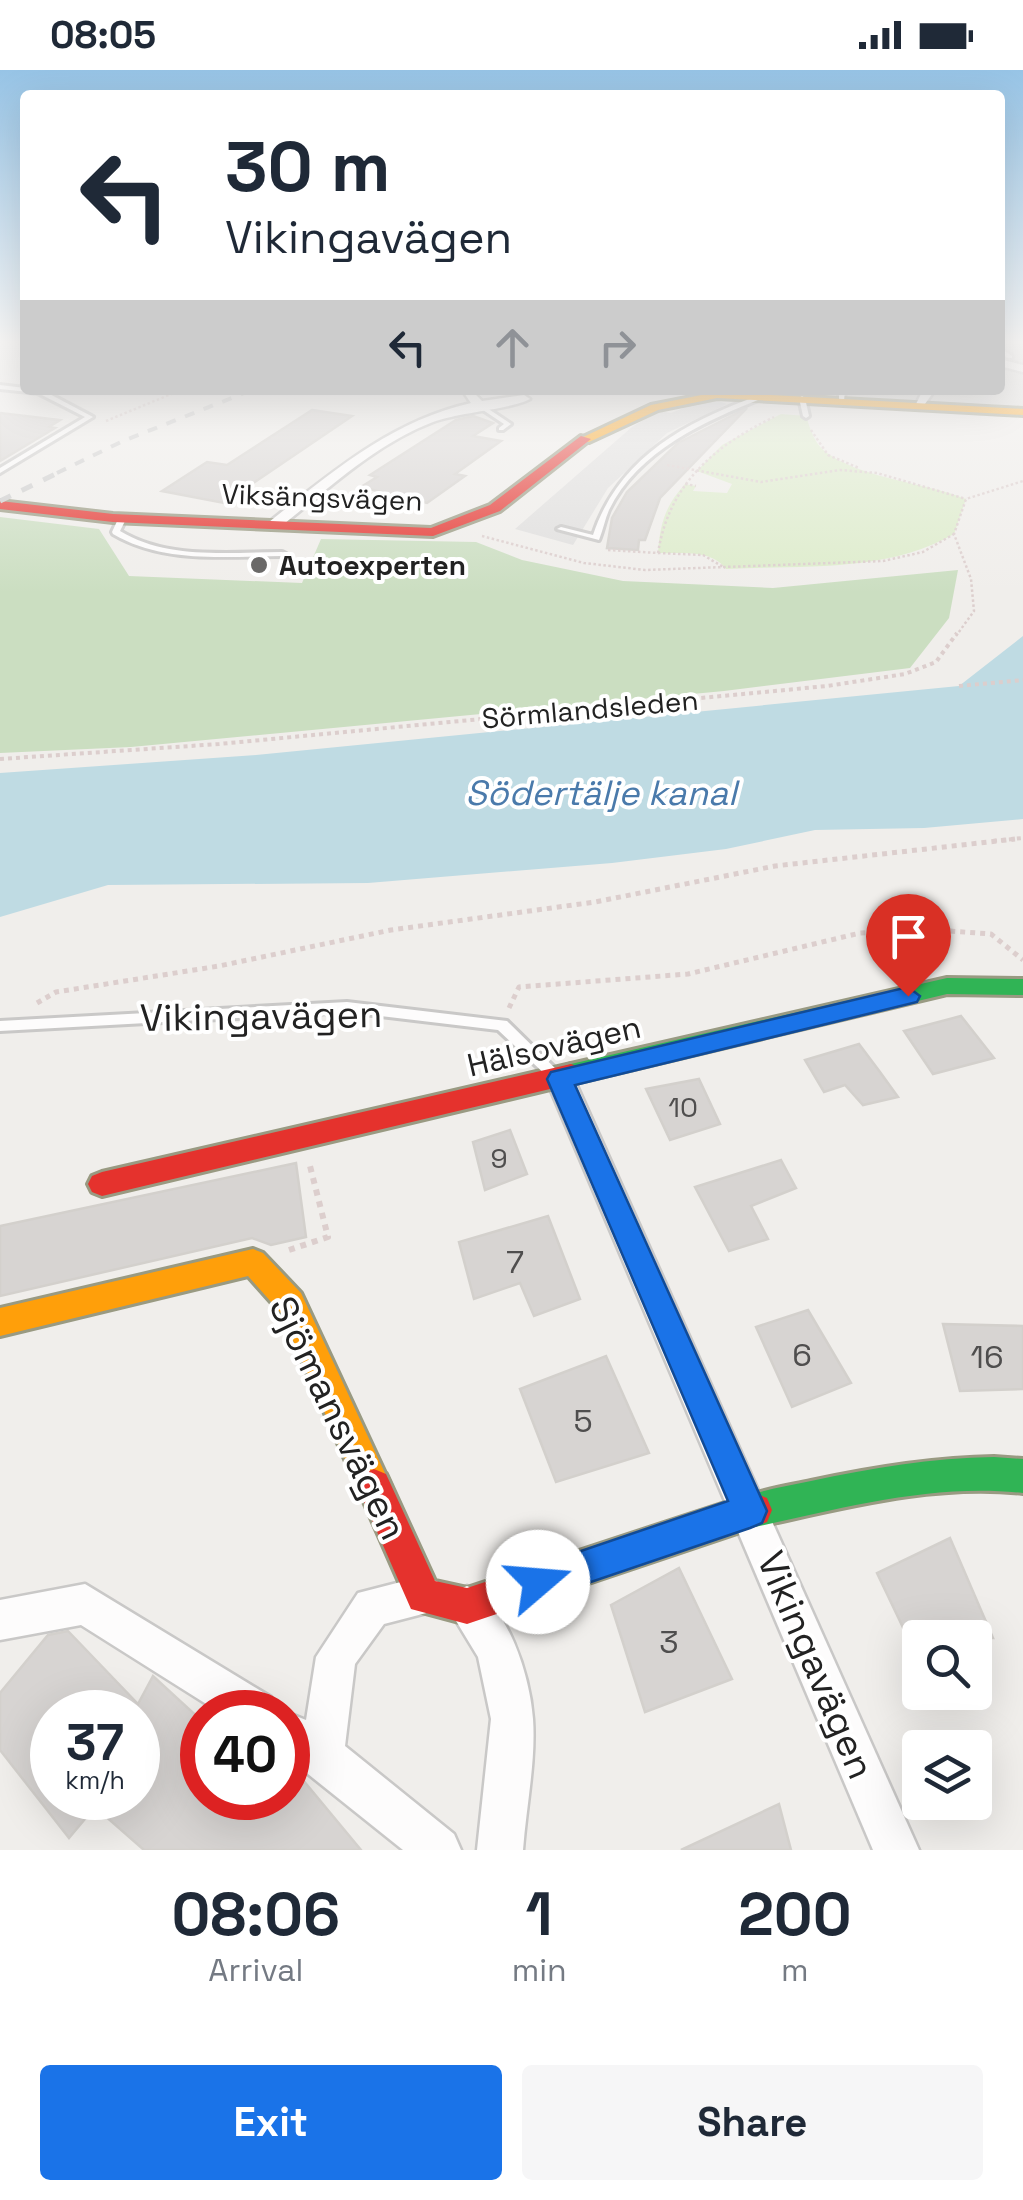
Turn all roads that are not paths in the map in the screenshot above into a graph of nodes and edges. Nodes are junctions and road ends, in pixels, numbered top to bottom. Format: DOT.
graph roads {
  1 [pos="72,427"];
  2 [pos="415,427"];
  3 [pos="504,427"];
  4 [pos="612,427"];
  5 [pos="689,427"];
  6 [pos="502,429"];
  7 [pos="0,472"];
  8 [pos="0,505"];
  9 [pos="122,519"];
  10 [pos="274,526"];
  11 [pos="560,529"];
  12 [pos="282,554"];
  13 [pos="1023,987"];
  14 [pos="0,1026"];
  15 [pos="560,1079"];
  16 [pos="102,1184"];
  17 [pos="0,1322"];
  18 [pos="1023,1476"];
  19 [pos="750,1511"];
  20 [pos="424,1596"];
  21 [pos="467,1606"];
  22 [pos="0,1620"];
  23 [pos="221,1690"];
  24 [pos="310,1730"];
  25 [pos="310,1748"];
  26 [pos="438,1850"];
  27 [pos="500,1850"];
  28 [pos="896,1850"];
  1 -- 7 [label="lane"];
  2 -- 10 [label="street"];
  3 -- 6 [label="lane"];
  4 -- 10 [label="street, Viksängsvägen"];
  5 -- 11 [label="lane"];
  8 -- 9 [label="street, Viksängsvägen"];
  9 -- 10 [label="street, Viksängsvägen"];
  9 -- 12 [label="lane"];
  13 -- 15 [label="street, Hälsovägen"];
  14 -- 15 [label="lane, Vikingavägen"];
  15 -- 16 [label="street, Hälsovägen"];
  15 -- 19 [label="street, Vikingavägen"];
  17 -- 20 [label="street, Sjömansvägen"];
  18 -- 19 [label="street"];
  19 -- 21 [label="street"];
  19 -- 28 [label="street, Vikingavägen"];
  20 -- 21 [label="street"];
  20 -- 24 [label="street"];
  21 -- 27 [label="street"];
  22 -- 23 [label="street"];
  25 -- 26 [label="street"];
}
